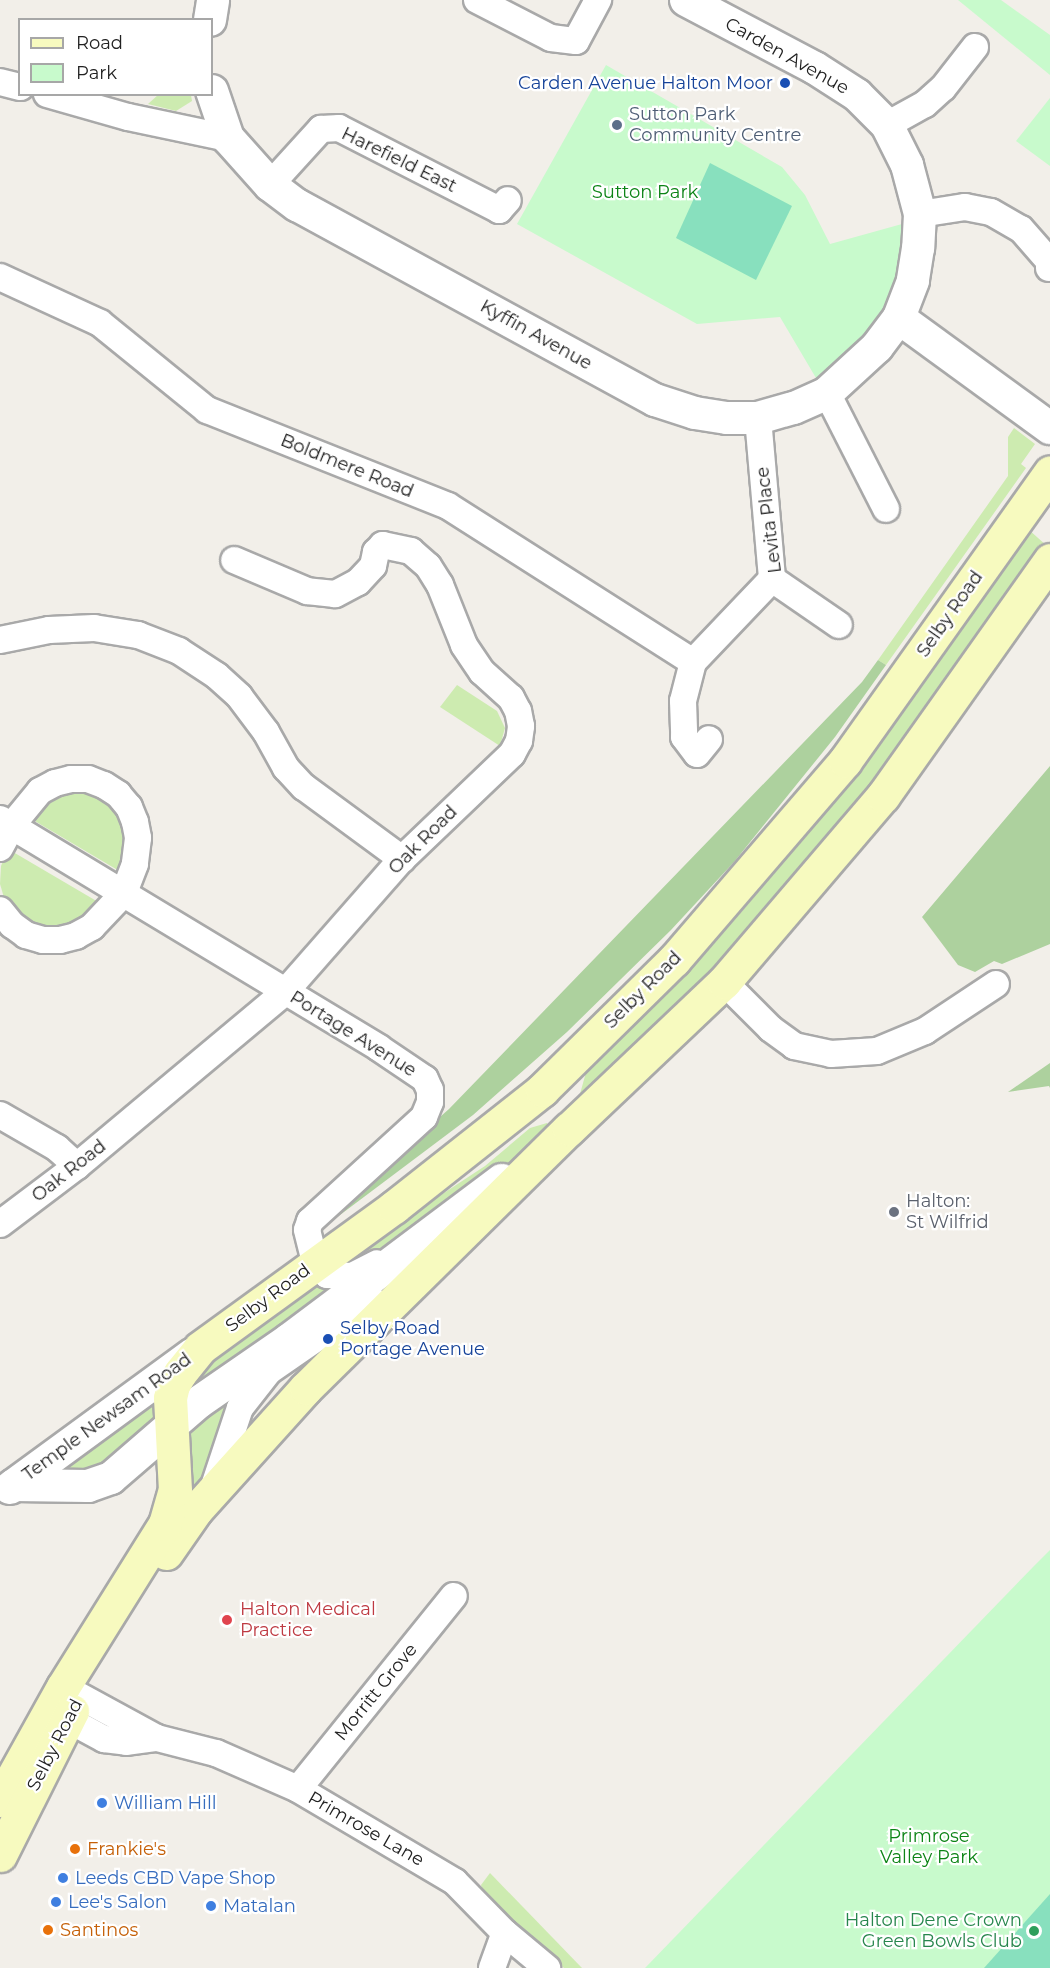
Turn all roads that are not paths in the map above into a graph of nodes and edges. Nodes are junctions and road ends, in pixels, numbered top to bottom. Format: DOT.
graph roads {
  1 [pos="213,0"];
  2 [pos="477,0"];
  3 [pos="598,0"];
  4 [pos="686,0"];
  5 [pos="210,18"];
  6 [pos="975,47"];
  7 [pos="0,82"];
  8 [pos="18,86"];
  9 [pos="213,94"];
  10 [pos="53,96"];
  11 [pos="886,125"];
  12 [pos="228,138"];
  13 [pos="270,185"];
  14 [pos="508,200"];
  15 [pos="920,214"];
  16 [pos="1049,268"];
  17 [pos="0,276"];
  18 [pos="899,318"];
  19 [pos="827,393"];
  20 [pos="758,418"];
  21 [pos="1050,428"];
  22 [pos="1050,473"];
  23 [pos="886,509"];
  24 [pos="230,553"];
  25 [pos="1050,560"];
  26 [pos="772,579"];
  27 [pos="839,625"];
  28 [pos="0,640"];
  29 [pos="693,662"];
  30 [pos="709,739"];
  31 [pos="6,822"];
  32 [pos="0,848"];
  33 [pos="402,859"];
  34 [pos="124,893"];
  35 [pos="0,910"];
  36 [pos="724,982"];
  37 [pos="996,984"];
  38 [pos="285,992"];
  39 [pos="0,1115"];
  40 [pos="569,1129"];
  41 [pos="77,1166"];
  42 [pos="519,1167"];
  43 [pos="0,1224"];
  44 [pos="425,1237"];
  45 [pos="315,1263"];
  46 [pos="200,1348"];
  47 [pos="261,1380"];
  48 [pos="199,1402"];
  49 [pos="171,1428"];
  50 [pos="7,1491"];
  51 [pos="194,1497"];
  52 [pos="454,1596"];
  53 [pos="65,1703"];
  54 [pos="298,1789"];
  55 [pos="0,1800"];
  56 [pos="0,1855"];
  57 [pos="505,1933"];
  58 [pos="492,1968"];
  59 [pos="547,1968"];
  1 -- 5 [label="street"];
  2 -- 3 [label="street"];
  4 -- 11 [label="street, Carden Avenue"];
  6 -- 11 [label="street"];
  7 -- 8 [label="street"];
  9 -- 12 [label="street, Kyffin Avenue"];
  10 -- 12 [label="street"];
  11 -- 15 [label="street, Carden Avenue"];
  12 -- 13 [label="street, Kyffin Avenue"];
  13 -- 14 [label="street, Harefield East"];
  13 -- 20 [label="street, Kyffin Avenue"];
  15 -- 16 [label="street"];
  15 -- 18 [label="street, Carden Avenue"];
  17 -- 29 [label="street, Boldmere Road"];
  18 -- 19 [label="street, Kyffin Avenue"];
  18 -- 21 [label="street"];
  19 -- 20 [label="street, Kyffin Avenue"];
  19 -- 23 [label="street"];
  20 -- 26 [label="street, Levita Place"];
  22 -- 45 [label="main road, Selby Road"];
  24 -- 33 [label="street, Oak Road"];
  25 -- 36 [label="main road, Selby Road"];
  26 -- 27 [label="street, Levita Place"];
  26 -- 29 [label="street"];
  28 -- 33 [label="street"];
  29 -- 30 [label="street"];
  31 -- 32 [label="street"];
  31 -- 34 [label="street, Portage Avenue"];
  31 -- 34 [label="street"];
  33 -- 38 [label="street, Oak Road"];
  34 -- 35 [label="street"];
  34 -- 38 [label="street, Portage Avenue"];
  36 -- 37 [label="street"];
  36 -- 40 [label="main road, Selby Road"];
  38 -- 41 [label="street, Oak Road"];
  38 -- 45 [label="street, Portage Avenue"];
  39 -- 41 [label="street"];
  40 -- 42 [label="street, Selby Road"];
  40 -- 51 [label="main road, Selby Road"];
  41 -- 43 [label="street, Oak Road"];
  42 -- 44 [label="street, Selby Road"];
  42 -- 47 [label="street"];
  44 -- 45 [label="street"];
  44 -- 48 [label="street, Selby Road"];
  45 -- 46 [label="main road, Selby Road"];
  46 -- 49 [label="main road, Selby Road"];
  46 -- 50 [label="street, Temple Newsam Road"];
  47 -- 48 [label="street"];
  47 -- 51 [label="street"];
  48 -- 49 [label="street, Selby Road"];
  49 -- 50 [label="street, Temple Newsam Road"];
  49 -- 51 [label="main road, Selby Road"];
  51 -- 53 [label="main road, Selby Road"];
  52 -- 54 [label="street, Morritt Grove"];
  53 -- 54 [label="street, Primrose Lane"];
  53 -- 55 [label="main road, Selby Road"];
  53 -- 56 [label="main road, Selby Road"];
  54 -- 57 [label="street, Primrose Lane"];
  57 -- 58 [label="street"];
  57 -- 59 [label="street, Primrose Lane"];
}
